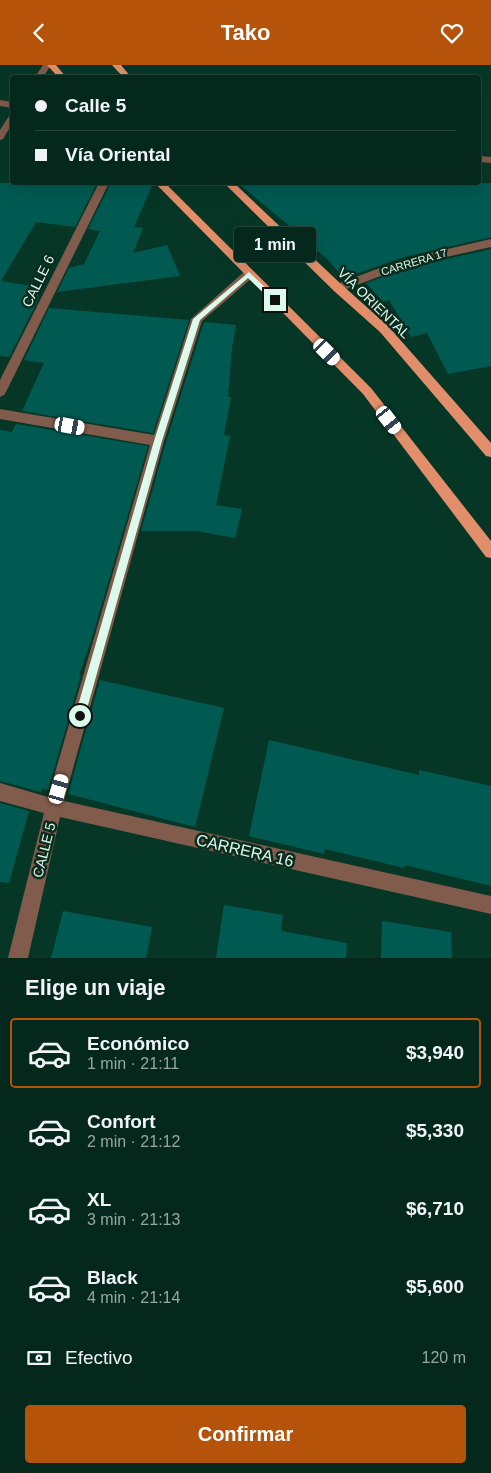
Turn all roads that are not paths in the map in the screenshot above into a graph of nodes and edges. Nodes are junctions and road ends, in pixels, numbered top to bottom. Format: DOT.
graph roads {
  1 [pos="51,65"];
  2 [pos="116,65"];
  3 [pos="60,75"];
  4 [pos="125,75"];
  5 [pos="10,121"];
  6 [pos="0,137"];
  7 [pos="103,185"];
  8 [pos="162,185"];
  9 [pos="231,185"];
  10 [pos="491,243"];
  11 [pos="249,274"];
  12 [pos="338,288"];
  13 [pos="0,392"];
  14 [pos="0,414"];
  15 [pos="158,441"];
  16 [pos="491,452"];
  17 [pos="491,552"];
  18 [pos="0,792"];
  19 [pos="54,807"];
  20 [pos="491,905"];
  21 [pos="18,958"];
  1 -- 3 [label="highway"];
  2 -- 4 [label="highway"];
  5 -- 6 [label="street"];
  7 -- 13 [label="street, CALLE 6"];
  8 -- 11 [label="highway"];
  9 -- 12 [label="highway, VÍA ORIENTAL"];
  10 -- 12 [label="street, CARRERA 17"];
  11 -- 15 [label="street, CALLE 5"];
  11 -- 17 [label="highway"];
  12 -- 16 [label="highway, VÍA ORIENTAL"];
  14 -- 15 [label="street"];
  15 -- 19 [label="street, CALLE 5"];
  18 -- 19 [label="street, CARRERA 16"];
  19 -- 20 [label="street, CARRERA 16"];
  19 -- 21 [label="street, CALLE 5"];
}
